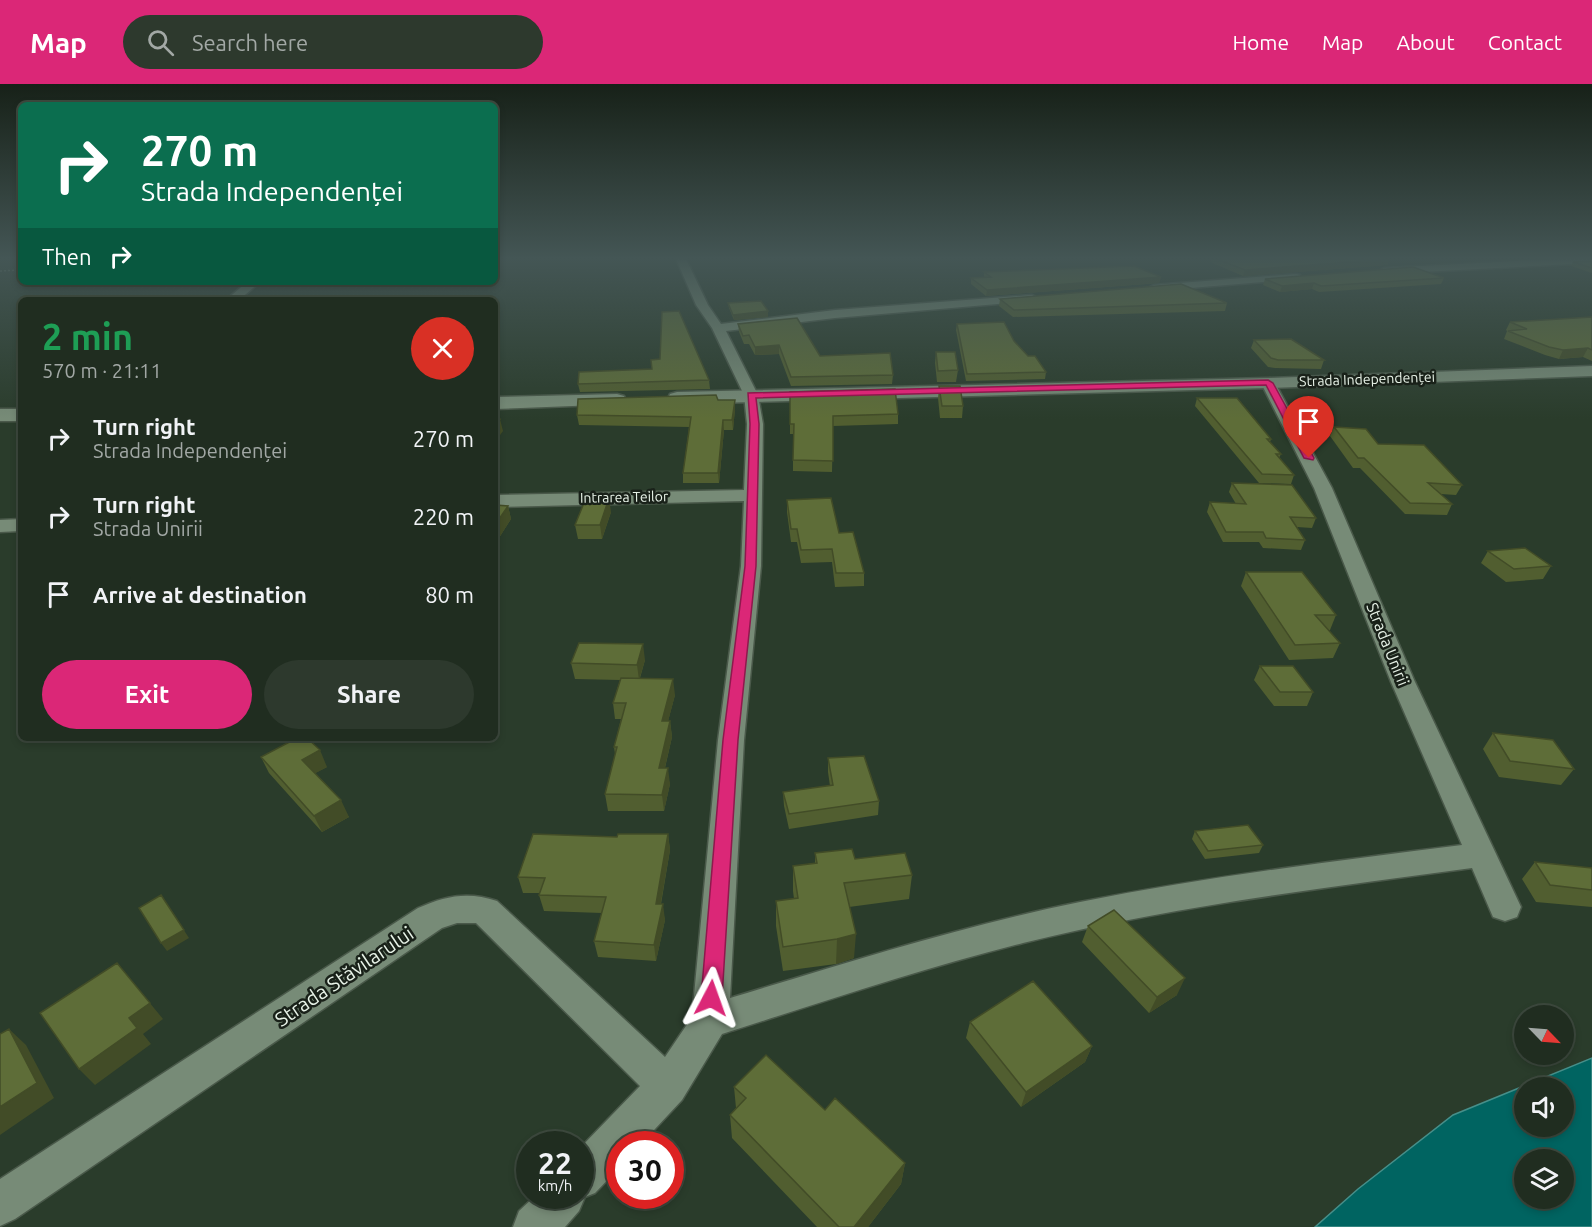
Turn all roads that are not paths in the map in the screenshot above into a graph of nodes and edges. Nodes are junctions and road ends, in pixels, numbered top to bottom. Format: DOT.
graph roads {
  1 [pos="708,312"];
  2 [pos="848,312"];
  3 [pos="715,322"];
  4 [pos="1592,372"];
  5 [pos="1268,383"];
  6 [pos="751,395"];
  7 [pos="658,398"];
  8 [pos="635,399"];
  9 [pos="498,403"];
  10 [pos="0,415"];
  11 [pos="18,415"];
  12 [pos="753,495"];
  13 [pos="498,501"];
  14 [pos="18,525"];
  15 [pos="0,526"];
  16 [pos="1480,855"];
  17 [pos="1505,907"];
  18 [pos="710,1021"];
  19 [pos="668,1086"];
  20 [pos="594,1163"];
  21 [pos="0,1204"];
  22 [pos="552,1209"];
  23 [pos="535,1227"];
  1 -- 3 [label="street"];
  2 -- 3 [label="street"];
  3 -- 6 [label="street"];
  4 -- 5 [label="street, Strada Independenței"];
  5 -- 6 [label="street, Strada Independenței"];
  5 -- 16 [label="street, Strada Unirii"];
  6 -- 7 [label="street, Strada Independenței"];
  6 -- 12 [label="street"];
  8 -- 9 [label="street"];
  10 -- 11 [label="street"];
  12 -- 13 [label="street, Intrarea Teilor"];
  12 -- 18 [label="street"];
  14 -- 15 [label="street"];
  16 -- 17 [label="street, Strada Unirii"];
  16 -- 18 [label="street"];
  18 -- 19 [label="street"];
  19 -- 20 [label="street"];
  19 -- 21 [label="street, Strada Stăvilarului"];
  22 -- 23 [label="street"];
}
